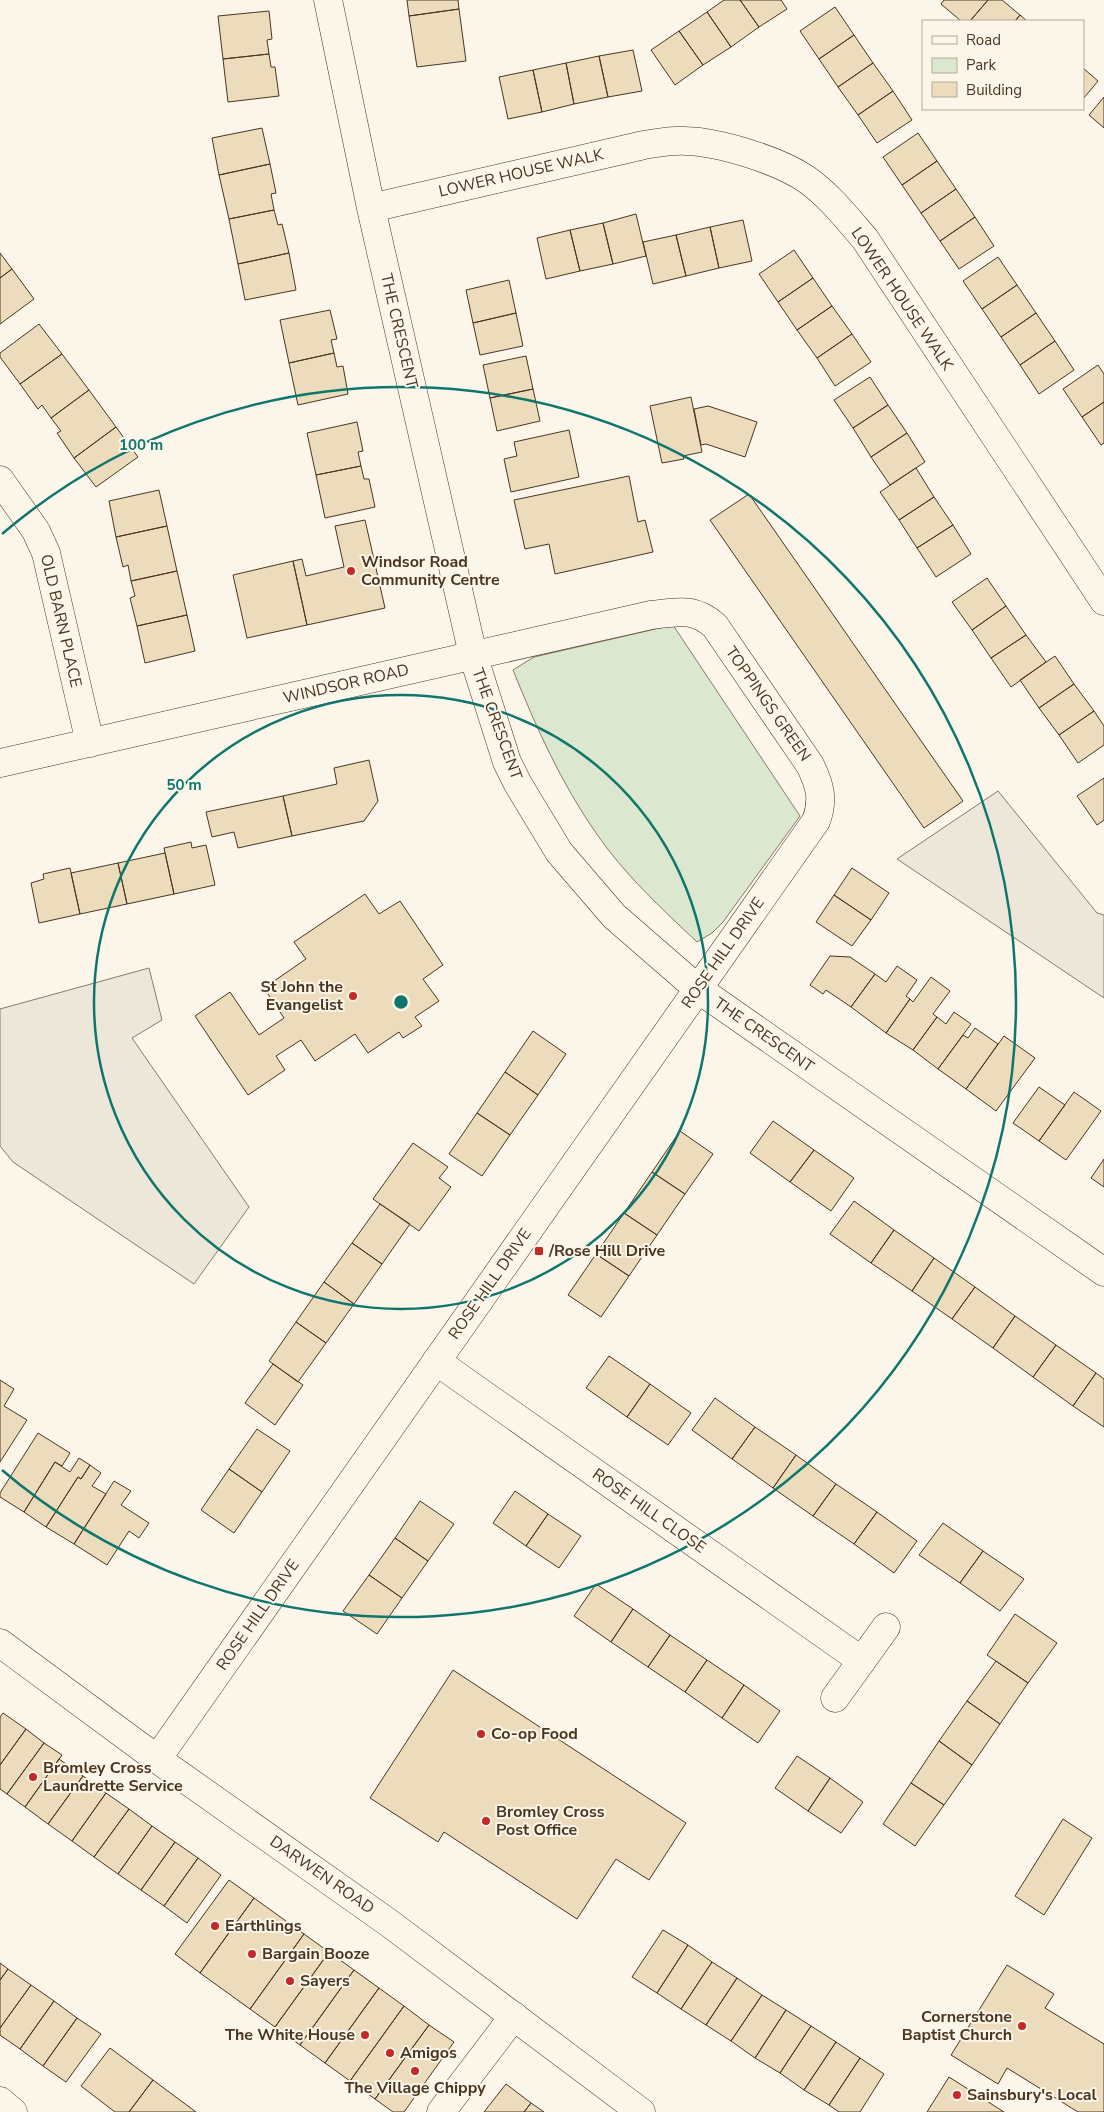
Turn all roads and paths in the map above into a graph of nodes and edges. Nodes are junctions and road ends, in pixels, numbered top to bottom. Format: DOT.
graph roads {
  1 [pos="328,0"];
  2 [pos="371,208"];
  3 [pos="0,480"];
  4 [pos="1104,601"];
  5 [pos="694,613"];
  6 [pos="473,655"];
  7 [pos="90,743"];
  8 [pos="0,763"];
  9 [pos="821,808"];
  10 [pos="698,989"];
  11 [pos="1104,1272"];
  12 [pos="436,1361"];
  13 [pos="886,1627"];
  14 [pos="0,1643"];
  15 [pos="862,1661"];
  16 [pos="835,1698"];
  17 [pos="157,1759"];
  18 [pos="514,2016"];
  19 [pos="0,2101"];
  20 [pos="13,2112"];
  21 [pos="441,2112"];
  22 [pos="641,2112"];
  1 -- 2 [label="street, THE CRESCENT"];
  2 -- 4 [label="street, LOWER HOUSE WALK"];
  2 -- 6 [label="street, THE CRESCENT"];
  3 -- 7 [label="street, OLD BARN PLACE"];
  5 -- 6 [label="street, WINDSOR ROAD"];
  5 -- 9 [label="street, TOPPINGS GREEN"];
  6 -- 7 [label="street, WINDSOR ROAD"];
  6 -- 10 [label="street, THE CRESCENT"];
  7 -- 8 [label="street, WINDSOR ROAD"];
  9 -- 10 [label="street, ROSE HILL DRIVE"];
  10 -- 11 [label="street, THE CRESCENT"];
  10 -- 12 [label="street, ROSE HILL DRIVE"];
  12 -- 15 [label="street, ROSE HILL CLOSE"];
  12 -- 17 [label="street, ROSE HILL DRIVE"];
  13 -- 15 [label="street"];
  14 -- 17 [label="street, DARWEN ROAD"];
  15 -- 16 [label="street"];
  17 -- 18 [label="street, DARWEN ROAD"];
  18 -- 21 [label="street"];
  18 -- 22 [label="street, DARWEN ROAD"];
  19 -- 20 [label="street"];
}
